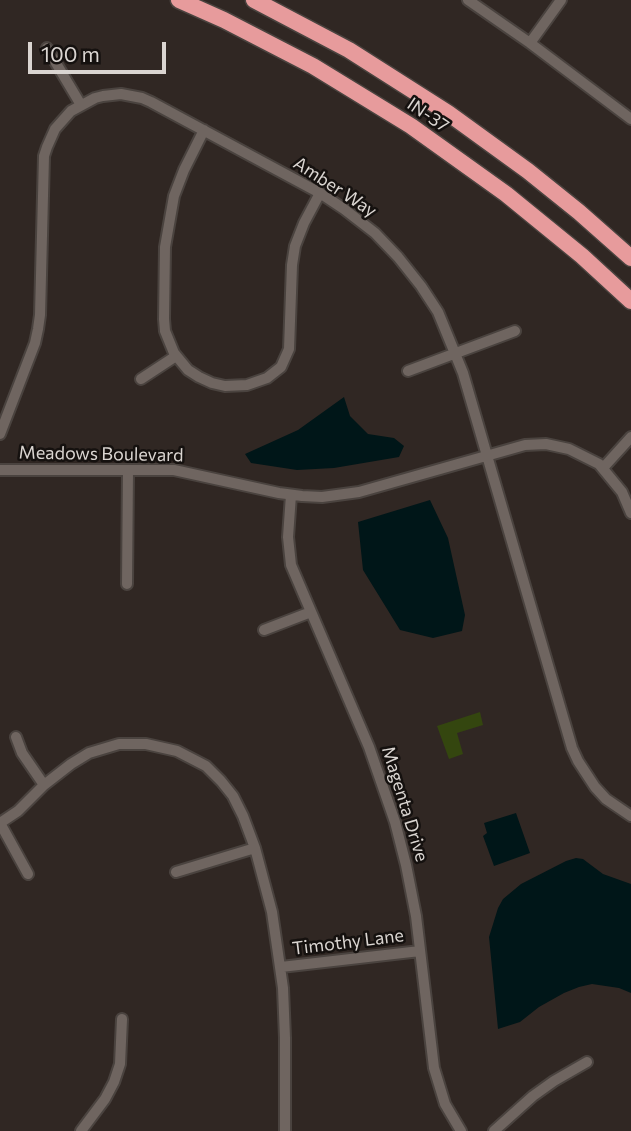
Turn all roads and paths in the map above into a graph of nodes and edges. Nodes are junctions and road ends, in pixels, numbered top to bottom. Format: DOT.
graph roads {
  1 [pos="179,0"];
  2 [pos="254,0"];
  3 [pos="468,0"];
  4 [pos="561,0"];
  5 [pos="530,43"];
  6 [pos="47,48"];
  7 [pos="80,105"];
  8 [pos="631,119"];
  9 [pos="204,130"];
  10 [pos="320,193"];
  11 [pos="631,258"];
  12 [pos="631,301"];
  13 [pos="515,331"];
  14 [pos="456,354"];
  15 [pos="176,356"];
  16 [pos="408,371"];
  17 [pos="141,379"];
  18 [pos="0,434"];
  19 [pos="631,437"];
  20 [pos="488,456"];
  21 [pos="603,468"];
  22 [pos="0,470"];
  23 [pos="128,470"];
  24 [pos="291,495"];
  25 [pos="631,513"];
  26 [pos="127,584"];
  27 [pos="311,612"];
  28 [pos="264,630"];
  29 [pos="16,737"];
  30 [pos="44,785"];
  31 [pos="631,816"];
  32 [pos="0,823"];
  33 [pos="256,848"];
  34 [pos="176,872"];
  35 [pos="28,874"];
  36 [pos="420,951"];
  37 [pos="281,967"];
  38 [pos="122,1019"];
  39 [pos="587,1062"];
  40 [pos="81,1131"];
  41 [pos="285,1131"];
  42 [pos="461,1131"];
  43 [pos="494,1131"];
  1 -- 12 [label="highway, IN-37"];
  2 -- 11 [label="highway, IN-37"];
  3 -- 5 [label="street"];
  4 -- 5 [label="street"];
  5 -- 8 [label="street"];
  6 -- 7 [label="street"];
  7 -- 9 [label="street, Amber Way"];
  7 -- 18 [label="street, Amber Way"];
  9 -- 10 [label="street, Amber Way"];
  9 -- 15 [label="street"];
  10 -- 14 [label="street, Amber Way"];
  10 -- 15 [label="street"];
  13 -- 14 [label="street"];
  14 -- 16 [label="street"];
  14 -- 20 [label="street, Amber Way"];
  15 -- 17 [label="street"];
  19 -- 21 [label="street"];
  20 -- 21 [label="street, Meadows Boulevard"];
  20 -- 24 [label="street, Meadows Boulevard"];
  20 -- 31 [label="street, Amber Way"];
  21 -- 25 [label="street"];
  22 -- 23 [label="street, Meadows Boulevard"];
  23 -- 24 [label="street, Meadows Boulevard"];
  23 -- 26 [label="street"];
  24 -- 27 [label="street, Magenta Drive"];
  27 -- 28 [label="street"];
  27 -- 36 [label="street, Magenta Drive"];
  29 -- 30 [label="street"];
  30 -- 32 [label="street"];
  30 -- 33 [label="street"];
  32 -- 35 [label="street"];
  33 -- 34 [label="street"];
  33 -- 37 [label="street"];
  36 -- 37 [label="street, Timothy Lane"];
  36 -- 42 [label="street, Magenta Drive"];
  37 -- 41 [label="street"];
  38 -- 40 [label="street"];
  39 -- 43 [label="street"];
}
